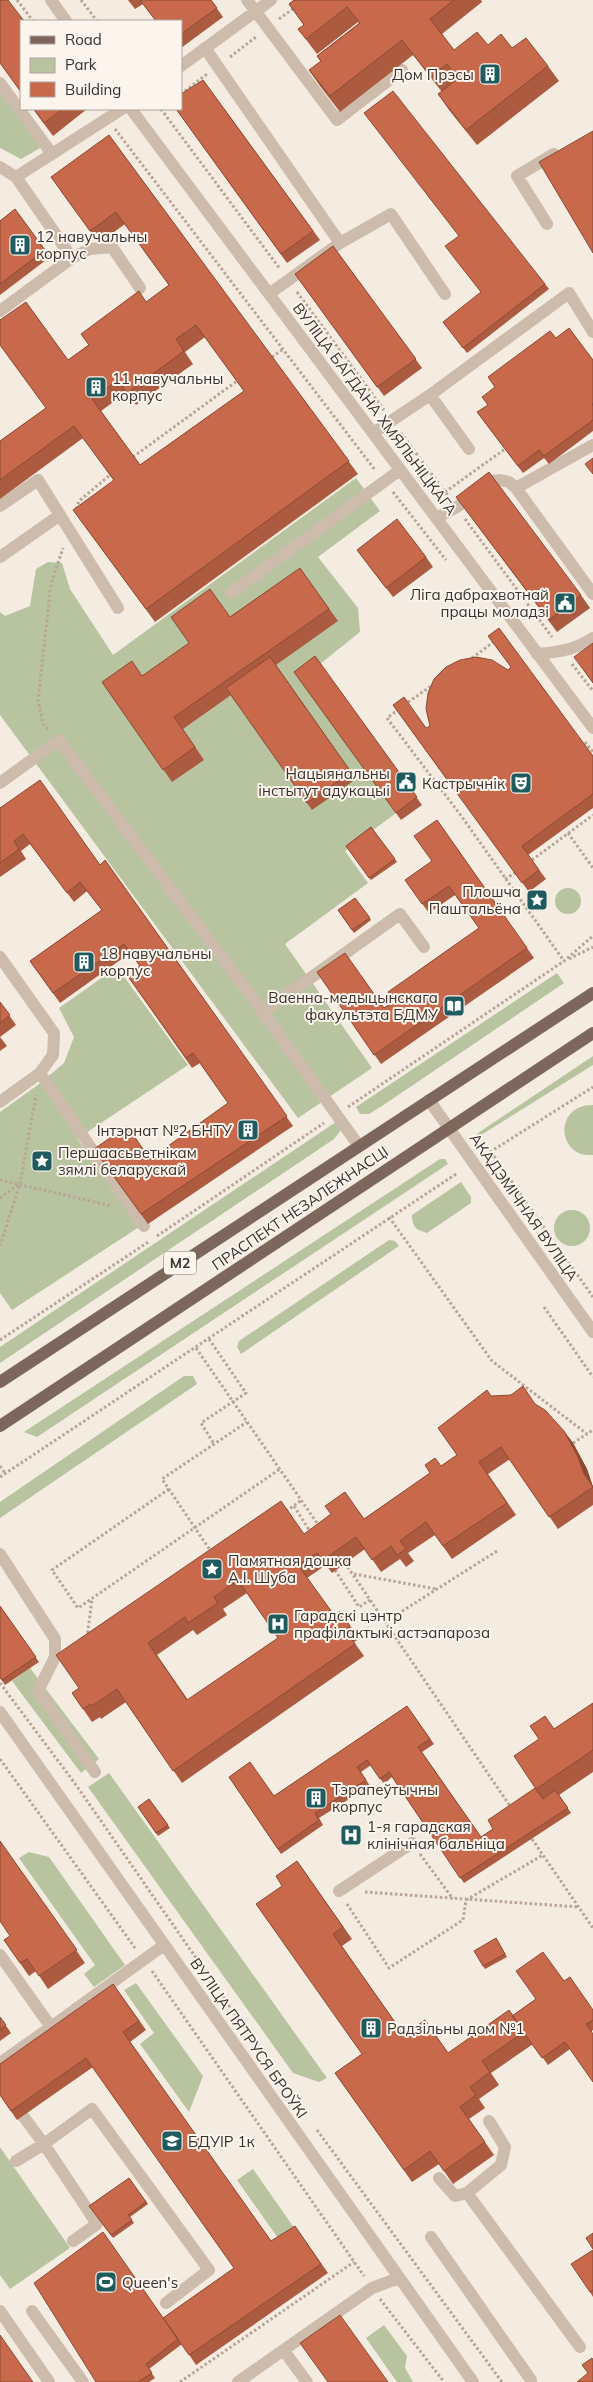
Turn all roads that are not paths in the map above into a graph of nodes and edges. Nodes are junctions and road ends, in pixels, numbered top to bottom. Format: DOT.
graph roads {
  1 [pos="51,0"];
  2 [pos="247,0"];
  3 [pos="271,0"];
  4 [pos="255,11"];
  5 [pos="65,20"];
  6 [pos="205,48"];
  7 [pos="182,65"];
  8 [pos="402,70"];
  9 [pos="0,83"];
  10 [pos="120,110"];
  11 [pos="132,110"];
  12 [pos="568,146"];
  13 [pos="52,154"];
  14 [pos="0,167"];
  15 [pos="16,177"];
  16 [pos="547,224"];
  17 [pos="340,243"];
  18 [pos="72,258"];
  19 [pos="140,288"];
  20 [pos="269,294"];
  21 [pos="445,294"];
  22 [pos="0,311"];
  23 [pos="593,332"];
  24 [pos="430,395"];
  25 [pos="373,434"];
  26 [pos="593,445"];
  27 [pos="469,449"];
  28 [pos="400,470"];
  29 [pos="516,488"];
  30 [pos="0,506"];
  31 [pos="60,515"];
  32 [pos="436,518"];
  33 [pos="0,557"];
  34 [pos="231,593"];
  35 [pos="593,594"];
  36 [pos="118,608"];
  37 [pos="593,638"];
  38 [pos="537,654"];
  39 [pos="593,728"];
  40 [pos="0,783"];
  41 [pos="424,947"];
  42 [pos="0,957"];
  43 [pos="593,993"];
  44 [pos="263,1012"];
  45 [pos="593,1033"];
  46 [pos="40,1073"];
  47 [pos="429,1100"];
  48 [pos="0,1102"];
  49 [pos="449,1129"];
  50 [pos="359,1146"];
  51 [pos="144,1226"];
  52 [pos="593,1332"];
  53 [pos="0,1382"];
  54 [pos="0,1426"];
  55 [pos="0,1554"];
  56 [pos="0,1712"];
  57 [pos="95,1772"];
  58 [pos="412,1844"];
  59 [pos="339,1891"];
  60 [pos="164,1945"];
  61 [pos="0,1955"];
  62 [pos="51,2027"];
  63 [pos="0,2063"];
  64 [pos="23,2116"];
  65 [pos="489,2121"];
  66 [pos="44,2144"];
  67 [pos="16,2161"];
  68 [pos="440,2178"];
  69 [pos="467,2193"];
  70 [pos="431,2237"];
  71 [pos="73,2241"];
  72 [pos="399,2278"];
  73 [pos="166,2303"];
  74 [pos="0,2311"];
  75 [pos="32,2311"];
  76 [pos="580,2347"];
  77 [pos="284,2351"];
  78 [pos="531,2380"];
  79 [pos="49,2382"];
  80 [pos="83,2382"];
  81 [pos="238,2382"];
  82 [pos="306,2382"];
  83 [pos="473,2382"];
  1 -- 5 [label="street"];
  2 -- 4 [label="street"];
  3 -- 4 [label="street"];
  4 -- 6 [label="street"];
  4 -- 8 [label="street"];
  6 -- 7 [label="street"];
  6 -- 17 [label="street"];
  9 -- 13 [label="street"];
  10 -- 13 [label="street"];
  11 -- 20 [label="street, ВУЛІЦА БАГДАНА ХМЯЛЬНІЦКАГА"];
  12 -- 16 [label="street"];
  13 -- 15 [label="street"];
  14 -- 15 [label="street"];
  15 -- 18 [label="street"];
  17 -- 20 [label="street"];
  17 -- 21 [label="street"];
  18 -- 19 [label="street"];
  18 -- 22 [label="street"];
  20 -- 25 [label="street, ВУЛІЦА БАГДАНА ХМЯЛЬНІЦКАГА"];
  23 -- 24 [label="street"];
  24 -- 25 [label="street"];
  24 -- 27 [label="street"];
  25 -- 28 [label="street, ВУЛІЦА БАГДАНА ХМЯЛЬНІЦКАГА"];
  26 -- 29 [label="street"];
  28 -- 32 [label="street, ВУЛІЦА БАГДАНА ХМЯЛЬНІЦКАГА"];
  28 -- 34 [label="street"];
  29 -- 32 [label="street"];
  29 -- 35 [label="street"];
  30 -- 31 [label="street"];
  31 -- 33 [label="street"];
  31 -- 36 [label="street"];
  32 -- 38 [label="street, ВУЛІЦА БАГДАНА ХМЯЛЬНІЦКАГА"];
  37 -- 38 [label="street"];
  38 -- 39 [label="street, ВУЛІЦА БАГДАНА ХМЯЛЬНІЦКАГА"];
  40 -- 44 [label="street"];
  41 -- 44 [label="street"];
  42 -- 46 [label="street"];
  43 -- 47 [label="main road, ПРАСПЕКТ НЕЗАЛЕЖНАСЦІ / М2"];
  44 -- 50 [label="street"];
  45 -- 49 [label="main road, ПРАСПЕКТ НЕЗАЛЕЖНАСЦІ / М2"];
  46 -- 48 [label="street"];
  46 -- 51 [label="street"];
  47 -- 49 [label="street, АКАДЭМІЧНАЯ ВУЛІЦА"];
  47 -- 50 [label="main road, ПРАСПЕКТ НЕЗАЛЕЖНАСЦІ / М2"];
  49 -- 52 [label="street, АКАДЭМІЧНАЯ ВУЛІЦА"];
  49 -- 54 [label="main road, ПРАСПЕКТ НЕЗАЛЕЖНАСЦІ / М2"];
  50 -- 53 [label="main road, ПРАСПЕКТ НЕЗАЛЕЖНАСЦІ / М2"];
  55 -- 57 [label="street"];
  56 -- 60 [label="street, ВУЛІЦА ПЯТРУСЯ БРОЎКІ"];
  58 -- 59 [label="street"];
  60 -- 62 [label="street"];
  60 -- 72 [label="street, ВУЛІЦА ПЯТРУСЯ БРОЎКІ"];
  61 -- 62 [label="street"];
  62 -- 63 [label="street"];
  64 -- 66 [label="street"];
  65 -- 69 [label="street"];
  66 -- 67 [label="street"];
  66 -- 71 [label="street"];
  66 -- 73 [label="street"];
  68 -- 69 [label="street"];
  69 -- 76 [label="street"];
  70 -- 78 [label="street"];
  72 -- 77 [label="street"];
  72 -- 83 [label="street, ВУЛІЦА ПЯТРУСЯ БРОЎКІ"];
  74 -- 79 [label="street"];
  75 -- 80 [label="street"];
  77 -- 81 [label="street"];
  77 -- 82 [label="street"];
}
